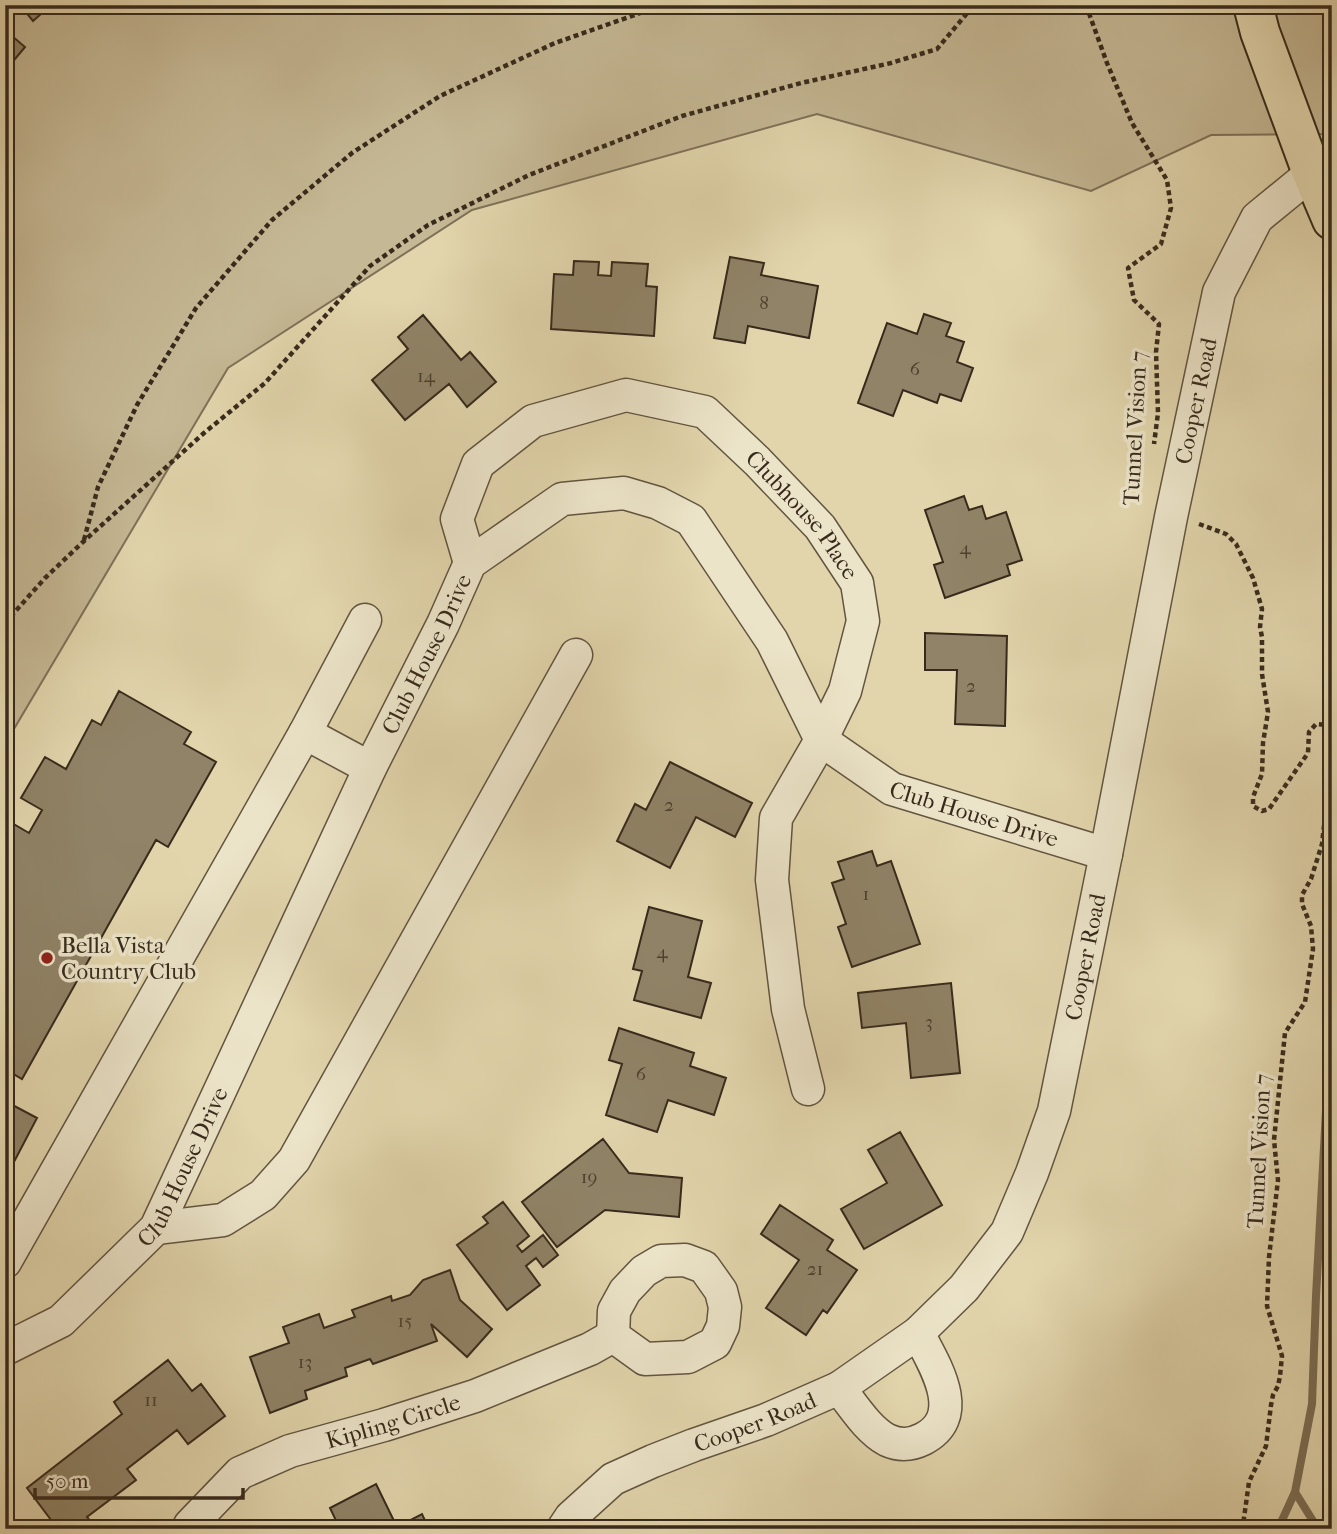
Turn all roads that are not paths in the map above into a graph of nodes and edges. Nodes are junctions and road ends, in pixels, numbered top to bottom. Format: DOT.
graph roads {
  1 [pos="1253,5"];
  2 [pos="1312,173"];
  3 [pos="1332,220"];
  4 [pos="471,562"];
  5 [pos="365,620"];
  6 [pos="576,655"];
  7 [pos="305,733"];
  8 [pos="821,740"];
  9 [pos="370,768"];
  10 [pos="1106,855"];
  11 [pos="808,1089"];
  12 [pos="156,1228"];
  13 [pos="5,1262"];
  14 [pos="918,1334"];
  15 [pos="613,1336"];
  16 [pos="5,1349"];
  17 [pos="839,1388"];
  18 [pos="191,1529"];
  19 [pos="563,1529"];
  1 -- 2 [label="main road"];
  2 -- 3 [label="main road"];
  2 -- 10 [label="street, Cooper Road"];
  4 -- 8 [label="street, Club House Drive"];
  4 -- 8 [label="street, Clubhouse Place"];
  4 -- 9 [label="street, Club House Drive"];
  5 -- 7 [label="street"];
  6 -- 12 [label="street"];
  7 -- 9 [label="street"];
  7 -- 13 [label="street"];
  8 -- 10 [label="street, Club House Drive"];
  8 -- 11 [label="street, Clubhouse Place"];
  9 -- 12 [label="street, Club House Drive"];
  10 -- 14 [label="street, Cooper Road"];
  12 -- 16 [label="street, Club House Drive"];
  14 -- 17 [label="street, Cooper Road"];
  14 -- 17 [label="street"];
  15 -- 18 [label="street, Kipling Circle"];
  17 -- 19 [label="street, Cooper Road"];
}
